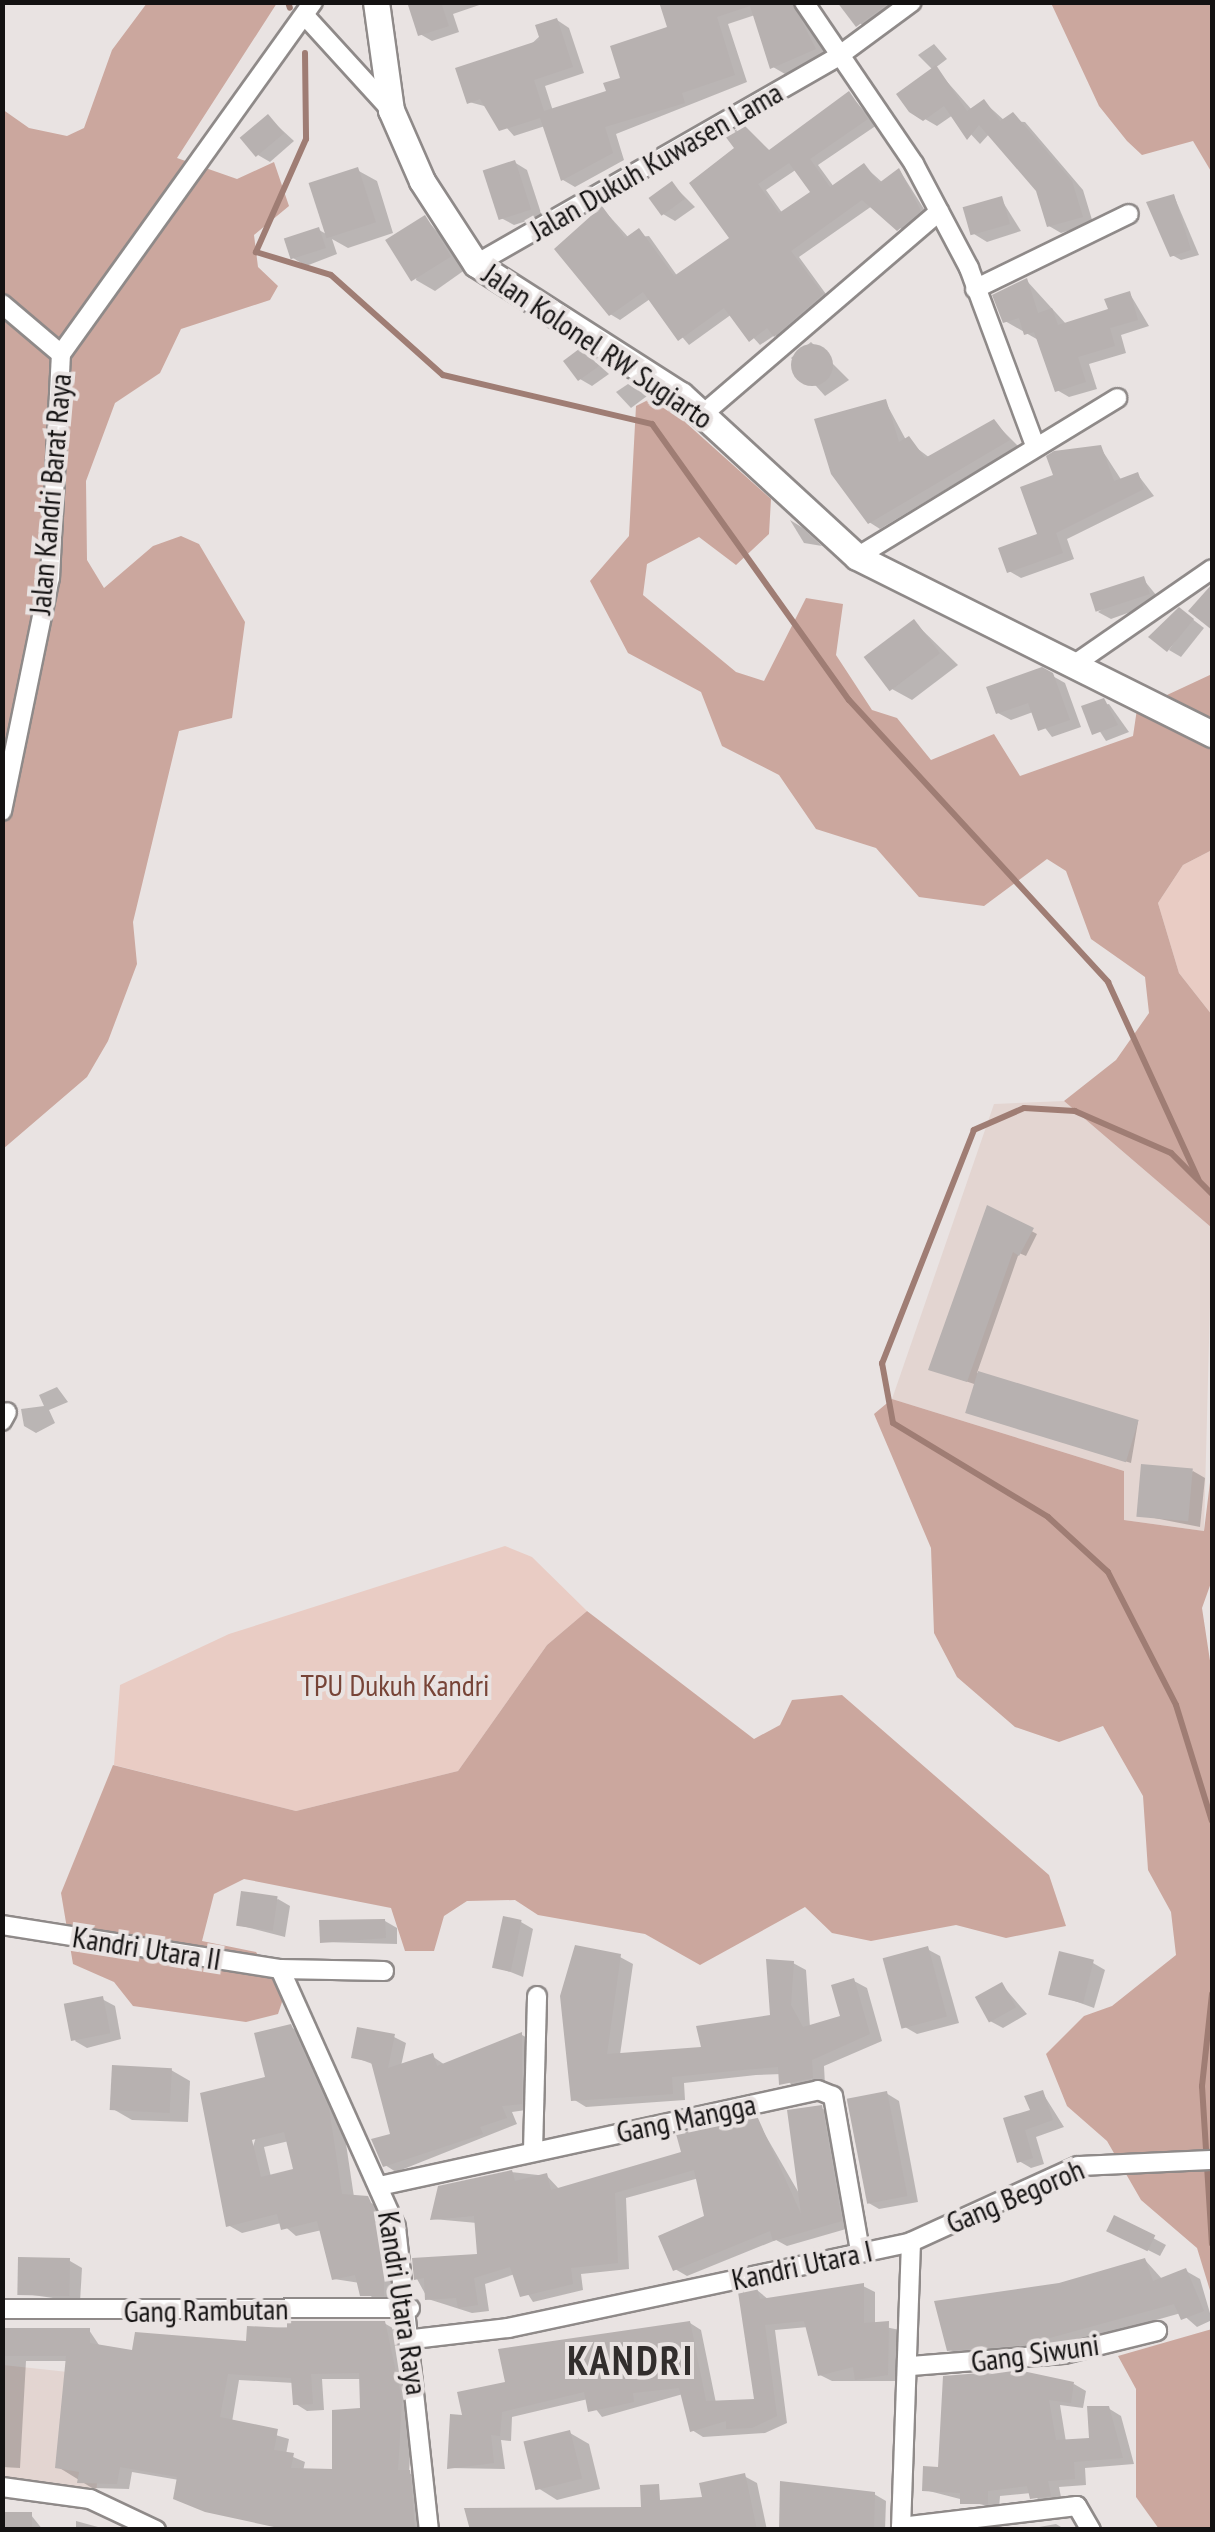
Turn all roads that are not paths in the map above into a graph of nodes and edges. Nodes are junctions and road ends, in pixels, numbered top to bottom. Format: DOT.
graph roads {
  1 [pos="376,2"];
  2 [pos="804,2"];
  3 [pos="912,2"];
  4 [pos="310,10"];
  5 [pos="836,58"];
  6 [pos="391,110"];
  7 [pos="939,212"];
  8 [pos="1129,214"];
  9 [pos="476,264"];
  10 [pos="975,289"];
  11 [pos="2,304"];
  12 [pos="62,354"];
  13 [pos="1117,398"];
  14 [pos="703,414"];
  15 [pos="1034,443"];
  16 [pos="857,557"];
  17 [pos="1212,568"];
  18 [pos="1072,666"];
  19 [pos="1212,734"];
  20 [pos="2,811"];
  21 [pos="2,1925"];
  22 [pos="384,1971"];
  23 [pos="283,1973"];
  24 [pos="537,1996"];
  25 [pos="533,2150"];
  26 [pos="1212,2160"];
  27 [pos="384,2185"];
  28 [pos="911,2242"];
  29 [pos="860,2252"];
  30 [pos="410,2308"];
  31 [pos="2,2309"];
  32 [pos="1157,2332"];
  33 [pos="414,2339"];
  34 [pos="911,2366"];
  35 [pos="2,2486"];
  36 [pos="901,2528"];
  37 [pos="156,2530"];
  38 [pos="429,2530"];
  39 [pos="1091,2530"];
  1 -- 6 [label="main road, Jalan Kolonel RW Sugiarto"];
  2 -- 5 [label="street"];
  3 -- 5 [label="street, Jalan Dukuh Kuwasen Lama"];
  4 -- 6 [label="street"];
  4 -- 12 [label="street"];
  5 -- 7 [label="street"];
  5 -- 9 [label="street, Jalan Dukuh Kuwasen Lama"];
  6 -- 9 [label="main road, Jalan Kolonel RW Sugiarto"];
  7 -- 10 [label="street"];
  7 -- 14 [label="street"];
  8 -- 10 [label="street"];
  9 -- 14 [label="main road, Jalan Kolonel RW Sugiarto"];
  10 -- 15 [label="street"];
  11 -- 12 [label="street"];
  12 -- 20 [label="street, Jalan Kandri Barat Raya"];
  13 -- 15 [label="street"];
  14 -- 16 [label="main road, Jalan Kolonel RW Sugiarto"];
  15 -- 16 [label="street"];
  16 -- 18 [label="main road, Jalan Kolonel RW Sugiarto"];
  17 -- 18 [label="street"];
  18 -- 19 [label="main road, Jalan Kolonel RW Sugiarto"];
  21 -- 23 [label="street, Kandri Utara II"];
  22 -- 23 [label="street, Kandri Utara II"];
  23 -- 27 [label="street, Kandri Utara Raya"];
  24 -- 25 [label="street"];
  25 -- 27 [label="street, Gang Mangga"];
  25 -- 29 [label="street, Gang Mangga"];
  26 -- 28 [label="street, Gang Begoroh"];
  27 -- 30 [label="street, Kandri Utara Raya"];
  28 -- 29 [label="street, Kandri Utara I"];
  28 -- 34 [label="street, Kandri Utara I"];
  29 -- 33 [label="street, Kandri Utara I"];
  30 -- 31 [label="street, Gang Rambutan"];
  30 -- 33 [label="street, Kandri Utara Raya"];
  32 -- 34 [label="street, Gang Siwuni"];
  33 -- 38 [label="street, Kandri Utara Raya"];
  34 -- 36 [label="street, Kandri Utara I"];
  35 -- 37 [label="street"];
  36 -- 39 [label="street"];
}
